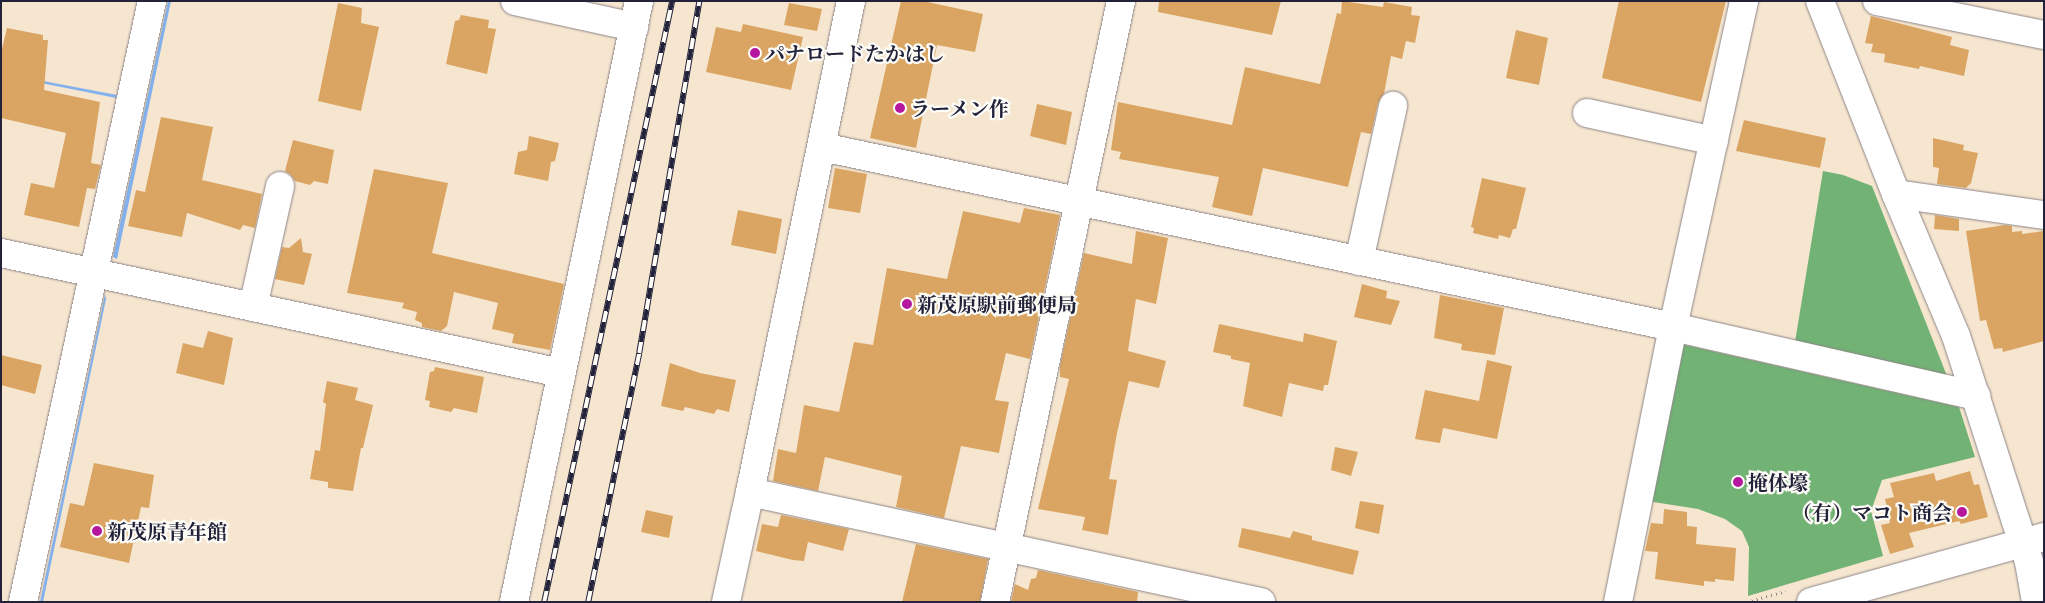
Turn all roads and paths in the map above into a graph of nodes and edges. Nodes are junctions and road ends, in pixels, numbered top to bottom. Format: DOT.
graph roads {
  1 [pos="152,1"];
  2 [pos="515,1"];
  3 [pos="851,1"];
  4 [pos="1120,1"];
  5 [pos="1744,1"];
  6 [pos="1820,1"];
  7 [pos="1877,1"];
  8 [pos="637,14"];
  9 [pos="2044,35"];
  10 [pos="1393,106"];
  11 [pos="1587,112"];
  12 [pos="1714,141"];
  13 [pos="822,147"];
  14 [pos="280,186"];
  15 [pos="1896,194"];
  16 [pos="1078,201"];
  17 [pos="2044,215"];
  18 [pos="1,252"];
  19 [pos="1359,261"];
  20 [pos="95,273"];
  21 [pos="253,307"];
  22 [pos="1673,327"];
  23 [pos="561,373"];
  24 [pos="1976,396"];
  25 [pos="750,492"];
  26 [pos="2033,540"];
  27 [pos="1006,547"];
  28 [pos="23,602"];
  29 [pos="514,602"];
  30 [pos="726,602"];
  31 [pos="994,602"];
  32 [pos="1261,602"];
  33 [pos="1618,602"];
  34 [pos="1811,602"];
  35 [pos="2036,602"];
  1 -- 20 [label="street"];
  2 -- 8 [label="street"];
  3 -- 13 [label="street"];
  4 -- 16 [label="street"];
  5 -- 12 [label="street"];
  6 -- 15 [label="street"];
  7 -- 9 [label="street"];
  8 -- 23 [label="street"];
  10 -- 19 [label="street"];
  11 -- 12 [label="street"];
  12 -- 22 [label="street"];
  13 -- 16 [label="street"];
  13 -- 25 [label="street"];
  14 -- 21 [label="street"];
  15 -- 17 [label="street"];
  15 -- 24 [label="street"];
  16 -- 19 [label="street"];
  16 -- 27 [label="street"];
  18 -- 20 [label="street"];
  19 -- 22 [label="street"];
  20 -- 21 [label="street"];
  20 -- 28 [label="street"];
  21 -- 23 [label="street"];
  22 -- 24 [label="street"];
  22 -- 33 [label="street"];
  23 -- 29 [label="street"];
  24 -- 26 [label="street"];
  25 -- 27 [label="street"];
  25 -- 30 [label="street"];
  26 -- 34 [label="street"];
  26 -- 35 [label="street"];
  27 -- 31 [label="street"];
  27 -- 32 [label="street"];
}
